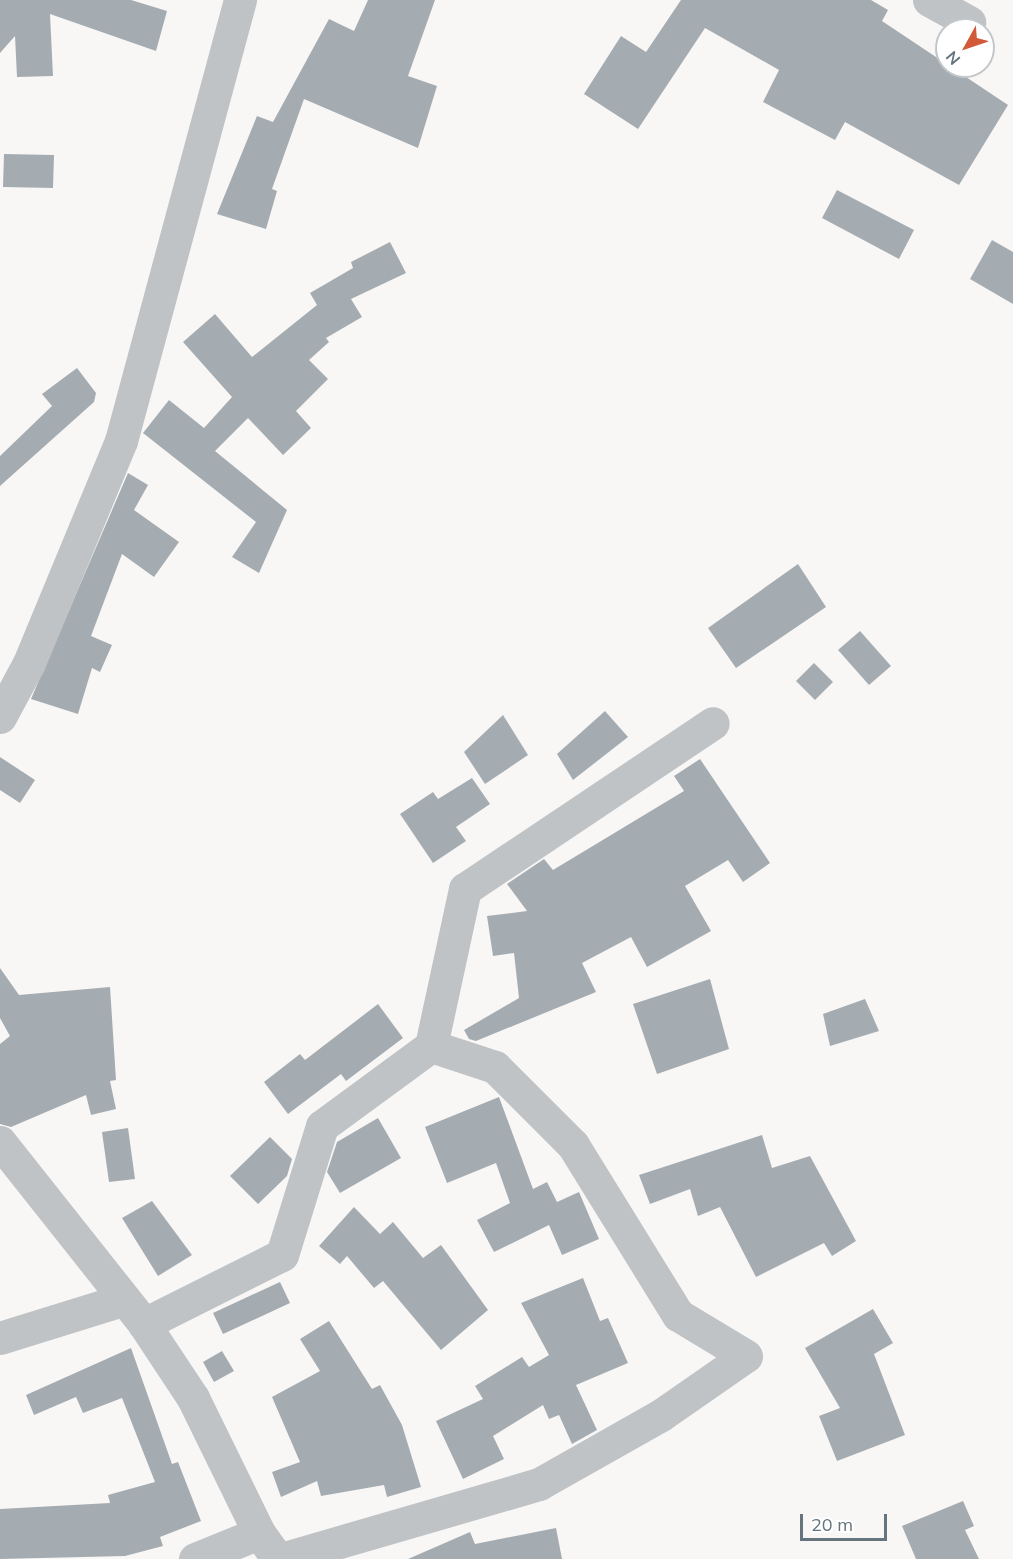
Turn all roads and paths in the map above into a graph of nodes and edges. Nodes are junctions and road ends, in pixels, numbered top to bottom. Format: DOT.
graph roads {
  1 [pos="240,0"];
  2 [pos="929,0"];
  3 [pos="962,18"];
  4 [pos="0,717"];
  5 [pos="713,723"];
  6 [pos="430,1046"];
  7 [pos="0,1142"];
  8 [pos="122,1300"];
  9 [pos="144,1324"];
  10 [pos="0,1338"];
  11 [pos="259,1533"];
  12 [pos="195,1559"];
  13 [pos="279,1559"];
  1 -- 4 [label="street"];
  2 -- 3 [label="street"];
  5 -- 6 [label="street"];
  6 -- 9 [label="street"];
  6 -- 13 [label="street"];
  7 -- 8 [label="street"];
  8 -- 9 [label="street"];
  8 -- 10 [label="street"];
  9 -- 11 [label="street"];
  11 -- 12 [label="street"];
  11 -- 13 [label="street"];
}
